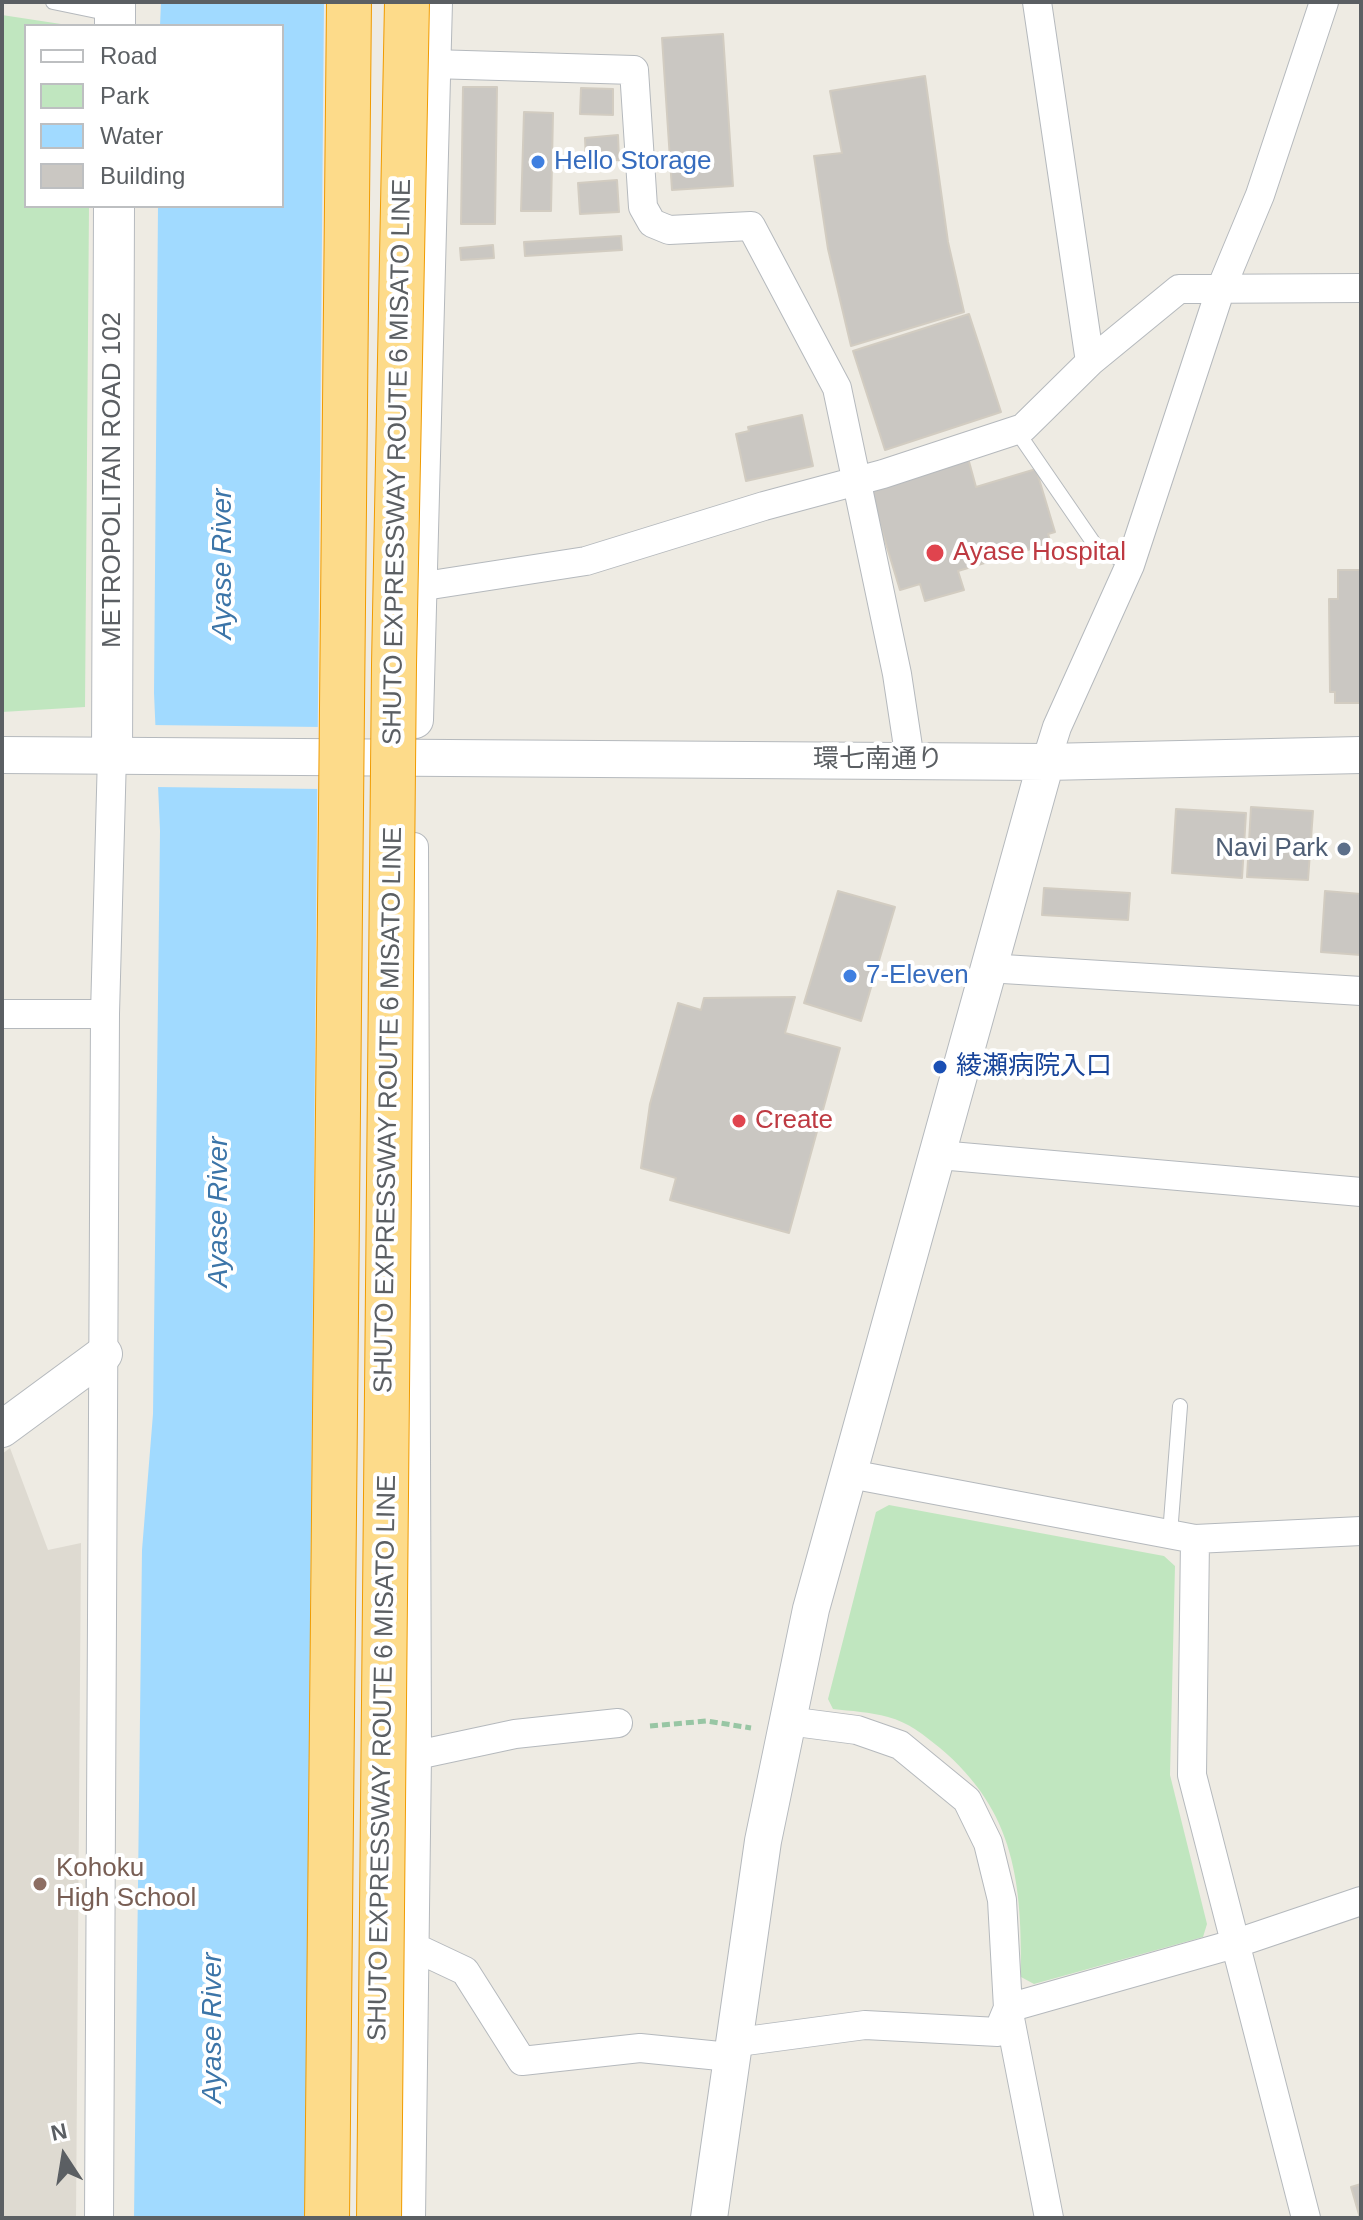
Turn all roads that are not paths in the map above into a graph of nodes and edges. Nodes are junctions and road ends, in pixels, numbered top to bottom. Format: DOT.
graph roads {
  1 [pos="53,2"];
  2 [pos="349,2"];
  3 [pos="407,2"];
  4 [pos="434,2"];
  5 [pos="1037,2"];
  6 [pos="1324,2"];
  7 [pos="115,14"];
  8 [pos="432,64"];
  9 [pos="114,208"];
  10 [pos="1361,288"];
  11 [pos="1220,291"];
  12 [pos="1090,362"];
  13 [pos="1016,430"];
  14 [pos="857,480"];
  15 [pos="1130,565"];
  16 [pos="418,587"];
  17 [pos="2,755"];
  18 [pos="126,755"];
  19 [pos="1361,755"];
  20 [pos="404,758"];
  21 [pos="910,760"];
  22 [pos="1046,762"];
  23 [pos="987,968"];
  24 [pos="1361,991"];
  25 [pos="2,1014"];
  26 [pos="105,1014"];
  27 [pos="939,1155"];
  28 [pos="1361,1192"];
  29 [pos="104,1354"];
  30 [pos="1180,1406"];
  31 [pos="2,1429"];
  32 [pos="850,1474"];
  33 [pos="1361,1531"];
  34 [pos="1183,1536"];
  35 [pos="618,1723"];
  36 [pos="787,1728"];
  37 [pos="417,1755"];
  38 [pos="1361,1901"];
  39 [pos="1234,1944"];
  40 [pos="414,1947"];
  41 [pos="1008,2008"];
  42 [pos="731,2050"];
  43 [pos="99,2218"];
  44 [pos="327,2218"];
  45 [pos="379,2218"];
  46 [pos="411,2218"];
  47 [pos="709,2218"];
  48 [pos="1049,2218"];
  49 [pos="1306,2218"];
  1 -- 7 [label="lane"];
  2 -- 44 [label="highway, SHUTO EXPRESSWAY ROUTE 6 MISATO LINE, bridge"];
  3 -- 45 [label="highway, SHUTO EXPRESSWAY ROUTE 6 MISATO LINE, bridge"];
  4 -- 8 [label="street"];
  5 -- 12 [label="street"];
  6 -- 11 [label="street"];
  8 -- 14 [label="street"];
  8 -- 16 [label="street"];
  9 -- 18 [label="main road, METROPOLITAN ROAD 102"];
  10 -- 11 [label="street"];
  11 -- 12 [label="street"];
  11 -- 15 [label="street"];
  12 -- 13 [label="street"];
  13 -- 14 [label="street"];
  13 -- 15 [label="lane"];
  14 -- 16 [label="street"];
  14 -- 21 [label="street"];
  15 -- 22 [label="street"];
  16 -- 20 [label="street"];
  17 -- 18 [label="street, 環七南通り"];
  18 -- 20 [label="street, 環七南通り"];
  18 -- 26 [label="street"];
  19 -- 22 [label="street, 環七南通り"];
  20 -- 21 [label="street, 環七南通り"];
  20 -- 37 [label="street"];
  21 -- 22 [label="street, 環七南通り"];
  22 -- 23 [label="street"];
  23 -- 24 [label="street"];
  23 -- 27 [label="street"];
  25 -- 26 [label="street"];
  26 -- 29 [label="street"];
  27 -- 28 [label="street"];
  27 -- 32 [label="street"];
  29 -- 31 [label="street"];
  29 -- 43 [label="street"];
  30 -- 34 [label="lane"];
  32 -- 34 [label="street"];
  32 -- 36 [label="street"];
  33 -- 34 [label="street"];
  34 -- 39 [label="street"];
  35 -- 37 [label="street"];
  36 -- 41 [label="street"];
  36 -- 42 [label="street"];
  37 -- 40 [label="street"];
  38 -- 39 [label="street"];
  39 -- 41 [label="street"];
  39 -- 49 [label="street"];
  40 -- 42 [label="street"];
  40 -- 46 [label="street"];
  41 -- 42 [label="street"];
  41 -- 48 [label="street"];
  42 -- 47 [label="street"];
}
